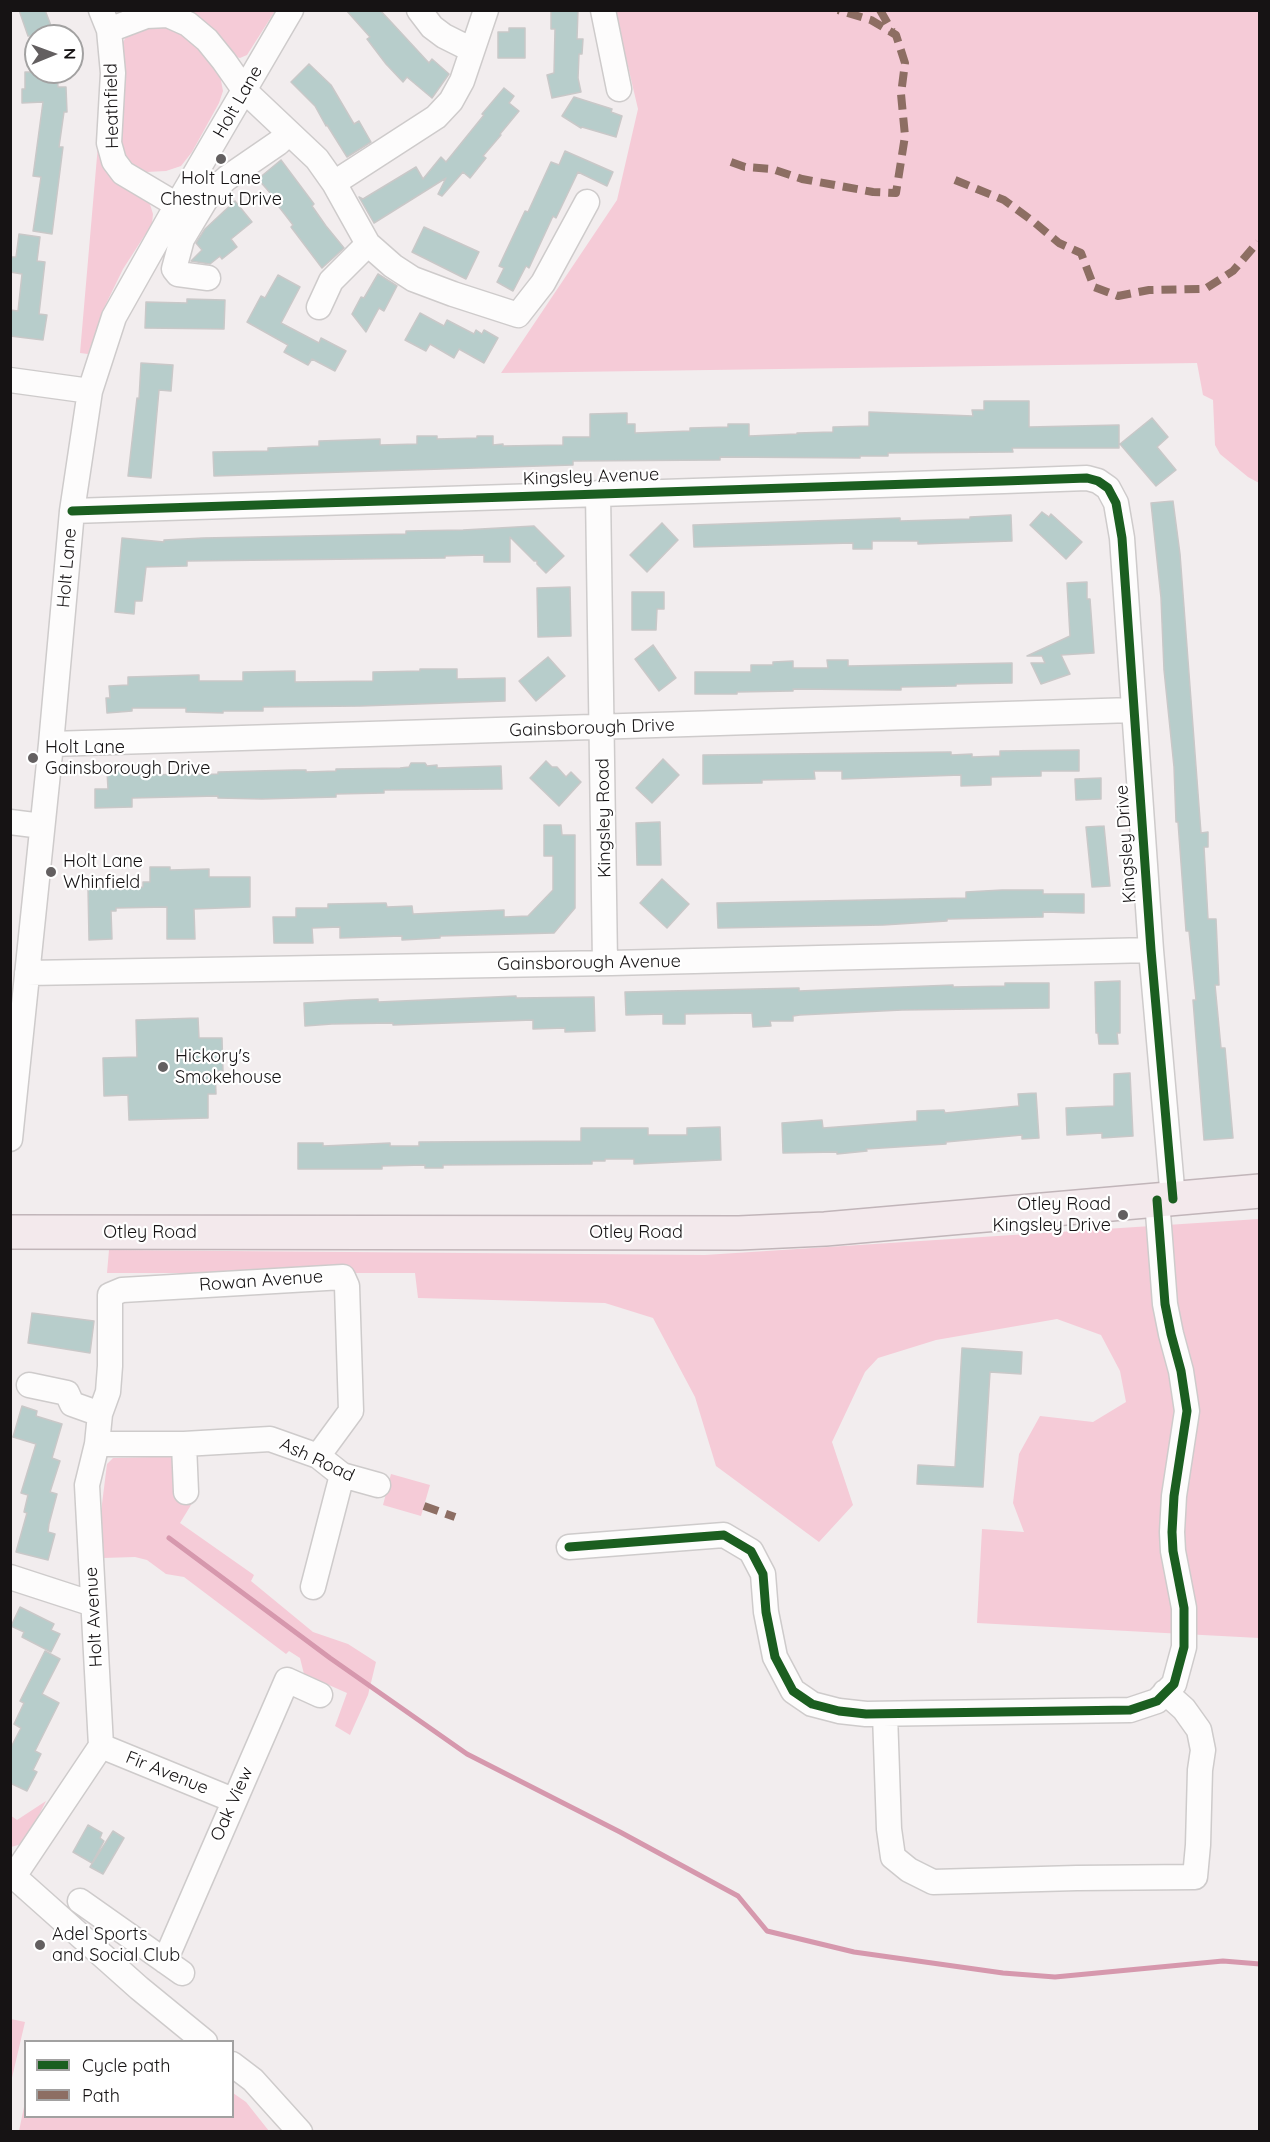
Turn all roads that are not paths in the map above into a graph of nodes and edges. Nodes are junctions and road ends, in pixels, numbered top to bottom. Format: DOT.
graph roads {
  1 [pos="291,10"];
  2 [pos="419,10"];
  3 [pos="486,10"];
  4 [pos="603,10"];
  5 [pos="105,20"];
  6 [pos="472,50"];
  7 [pos="618,89"];
  8 [pos="245,91"];
  9 [pos="289,132"];
  10 [pos="334,183"];
  11 [pos="587,202"];
  12 [pos="177,205"];
  13 [pos="368,244"];
  14 [pos="207,278"];
  15 [pos="319,307"];
  16 [pos="10,380"];
  17 [pos="90,391"];
  18 [pos="1108,488"];
  19 [pos="598,493"];
  20 [pos="72,511"];
  21 [pos="1133,710"];
  22 [pos="603,727"];
  23 [pos="51,744"];
  24 [pos="10,822"];
  25 [pos="42,826"];
  26 [pos="1151,950"];
  27 [pos="605,963"];
  28 [pos="27,973"];
  29 [pos="10,1139"];
  30 [pos="1260,1191"];
  31 [pos="1165,1200"];
  32 [pos="10,1232"];
  33 [pos="29,1385"];
  34 [pos="100,1414"];
  35 [pos="97,1444"];
  36 [pos="184,1444"];
  37 [pos="318,1456"];
  38 [pos="342,1475"];
  39 [pos="378,1485"];
  40 [pos="186,1492"];
  41 [pos="569,1547"];
  42 [pos="10,1577"];
  43 [pos="313,1587"];
  44 [pos="93,1604"];
  45 [pos="1165,1692"];
  46 [pos="320,1695"];
  47 [pos="885,1714"];
  48 [pos="101,1746"];
  49 [pos="233,1800"];
  50 [pos="12,1875"];
  51 [pos="80,1901"];
  52 [pos="203,2040"];
  53 [pos="234,2066"];
  54 [pos="300,2132"];
  1 -- 8 [label="street, Holt Lane"];
  2 -- 6 [label="street"];
  3 -- 6 [label="street"];
  4 -- 7 [label="street"];
  5 -- 8 [label="street"];
  5 -- 12 [label="street, Heathfield"];
  6 -- 10 [label="street"];
  8 -- 9 [label="street"];
  8 -- 12 [label="street, Holt Lane"];
  9 -- 10 [label="street"];
  9 -- 14 [label="street"];
  10 -- 13 [label="street"];
  11 -- 13 [label="street"];
  12 -- 17 [label="street, Holt Lane"];
  13 -- 15 [label="street"];
  16 -- 17 [label="street"];
  17 -- 20 [label="street, Holt Lane"];
  18 -- 19 [label="street, Kingsley Avenue"];
  18 -- 21 [label="street, Kingsley Drive"];
  19 -- 20 [label="street, Kingsley Avenue"];
  19 -- 22 [label="street, Kingsley Road"];
  20 -- 23 [label="street, Holt Lane"];
  21 -- 22 [label="street, Gainsborough Drive"];
  21 -- 26 [label="street, Kingsley Drive"];
  22 -- 23 [label="street, Gainsborough Drive"];
  22 -- 27 [label="street, Kingsley Road"];
  23 -- 25 [label="street, Holt Lane"];
  24 -- 25 [label="street"];
  25 -- 28 [label="street, Holt Lane"];
  26 -- 27 [label="street, Gainsborough Avenue"];
  26 -- 31 [label="street, Kingsley Drive"];
  27 -- 28 [label="street, Gainsborough Avenue"];
  28 -- 29 [label="street, Holt Lane"];
  30 -- 31 [label="highway, Otley Road"];
  31 -- 32 [label="highway, Otley Road"];
  31 -- 45 [label="street, Kingsley Drive"];
  33 -- 34 [label="street"];
  34 -- 35 [label="street, Holt Avenue"];
  34 -- 37 [label="street, Rowan Avenue"];
  35 -- 36 [label="street, Ash Road"];
  35 -- 44 [label="street, Holt Avenue"];
  36 -- 37 [label="street, Ash Road"];
  36 -- 40 [label="street"];
  37 -- 38 [label="street, Ash Road"];
  38 -- 39 [label="street, Ash Road"];
  38 -- 43 [label="street"];
  41 -- 47 [label="street"];
  42 -- 44 [label="street"];
  44 -- 48 [label="street, Holt Avenue"];
  45 -- 47 [label="street"];
  45 -- 47 [label="street"];
  46 -- 49 [label="street, Oak View"];
  48 -- 49 [label="street, Fir Avenue"];
  48 -- 50 [label="street"];
  49 -- 51 [label="street, Oak View"];
  50 -- 52 [label="street"];
  53 -- 54 [label="street"];
}
